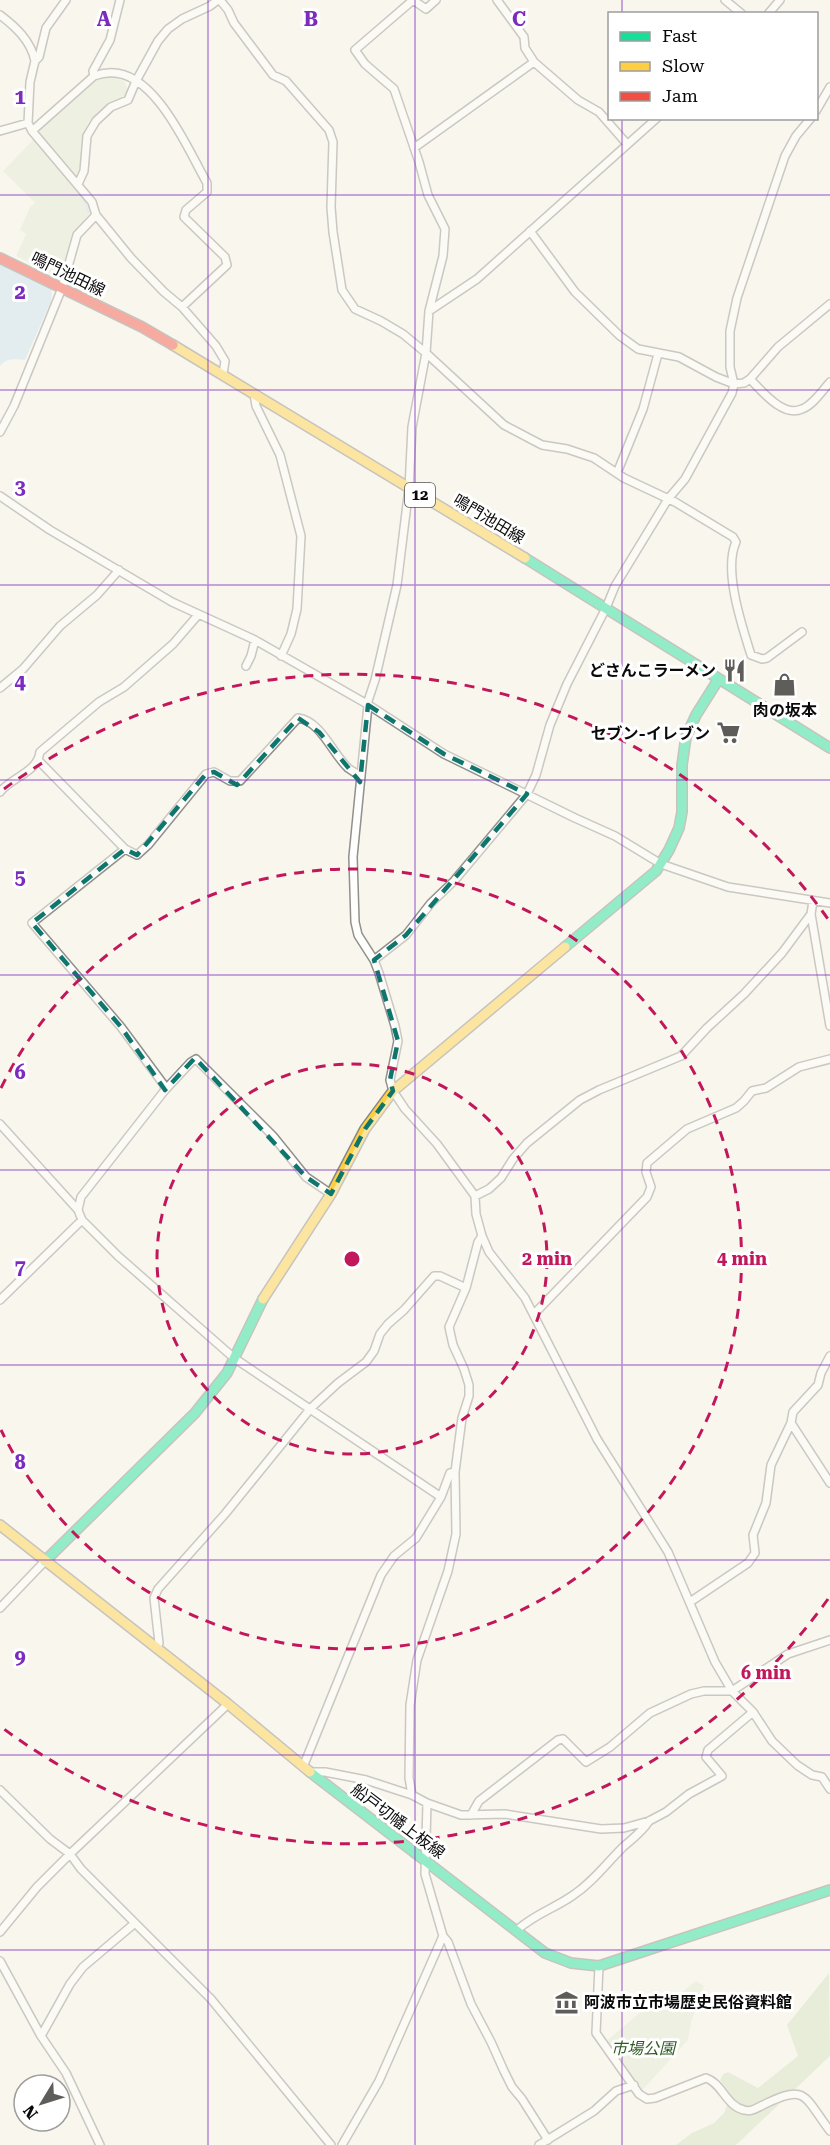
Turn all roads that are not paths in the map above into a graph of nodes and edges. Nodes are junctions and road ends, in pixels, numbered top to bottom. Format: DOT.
graph roads {
  1 [pos="66,0"];
  2 [pos="120,0"];
  3 [pos="219,0"];
  4 [pos="413,0"];
  5 [pos="436,0"];
  6 [pos="498,0"];
  7 [pos="724,0"];
  8 [pos="780,0"];
  9 [pos="739,12"];
  10 [pos="770,12"];
  11 [pos="0,15"];
  12 [pos="35,61"];
  13 [pos="534,62"];
  14 [pos="94,76"];
  15 [pos="136,81"];
  16 [pos="830,87"];
  17 [pos="818,94"];
  18 [pos="824,98"];
  19 [pos="818,108"];
  20 [pos="655,120"];
  21 [pos="809,120"];
  22 [pos="28,123"];
  23 [pos="0,131"];
  24 [pos="33,131"];
  25 [pos="627,144"];
  26 [pos="414,148"];
  27 [pos="78,184"];
  28 [pos="96,215"];
  29 [pos="530,231"];
  30 [pos="0,258"];
  31 [pos="62,288"];
  32 [pos="830,304"];
  33 [pos="182,307"];
  34 [pos="429,311"];
  35 [pos="426,353"];
  36 [pos="658,354"];
  37 [pos="223,374"];
  38 [pos="750,379"];
  39 [pos="830,382"];
  40 [pos="734,384"];
  41 [pos="254,394"];
  42 [pos="0,432"];
  43 [pos="617,473"];
  44 [pos="409,488"];
  45 [pos="0,496"];
  46 [pos="668,499"];
  47 [pos="119,570"];
  48 [pos="606,608"];
  49 [pos="198,615"];
  50 [pos="802,632"];
  51 [pos="255,640"];
  52 [pos="281,656"];
  53 [pos="246,666"];
  54 [pos="718,680"];
  55 [pos="0,688"];
  56 [pos="368,704"];
  57 [pos="830,748"];
  58 [pos="39,761"];
  59 [pos="360,776"];
  60 [pos="0,792"];
  61 [pos="527,794"];
  62 [pos="125,849"];
  63 [pos="661,864"];
  64 [pos="813,901"];
  65 [pos="829,901"];
  66 [pos="811,914"];
  67 [pos="374,960"];
  68 [pos="830,1026"];
  69 [pos="830,1059"];
  70 [pos="165,1090"];
  71 [pos="393,1091"];
  72 [pos="0,1124"];
  73 [pos="331,1194"];
  74 [pos="475,1197"];
  75 [pos="78,1210"];
  76 [pos="82,1220"];
  77 [pos="482,1236"];
  78 [pos="466,1288"];
  79 [pos="0,1300"];
  80 [pos="534,1314"];
  81 [pos="830,1356"];
  82 [pos="234,1358"];
  83 [pos="311,1408"];
  84 [pos="791,1423"];
  85 [pos="455,1472"];
  86 [pos="830,1483"];
  87 [pos="441,1497"];
  88 [pos="0,1525"];
  89 [pos="45,1561"];
  90 [pos="690,1602"];
  91 [pos="0,1608"];
  92 [pos="830,1640"];
  93 [pos="157,1649"];
  94 [pos="732,1690"];
  95 [pos="228,1704"];
  96 [pos="753,1712"];
  97 [pos="306,1770"];
  98 [pos="830,1789"];
  99 [pos="0,1790"];
  100 [pos="412,1795"];
  101 [pos="427,1803"];
  102 [pos="471,1815"];
  103 [pos="649,1821"];
  104 [pos="70,1854"];
  105 [pos="424,1858"];
  106 [pos="830,1890"];
  107 [pos="135,1923"];
  108 [pos="517,1930"];
  109 [pos="0,1932"];
  110 [pos="442,1936"];
  111 [pos="0,1961"];
  112 [pos="599,1966"];
  113 [pos="40,2036"];
  114 [pos="634,2085"];
  115 [pos="830,2131"];
  116 [pos="550,2139"];
  117 [pos="100,2145"];
  118 [pos="330,2145"];
  119 [pos="342,2145"];
  120 [pos="539,2145"];
  121 [pos="557,2145"];
  1 -- 12 [label="street"];
  2 -- 14 [label="street"];
  3 -- 15 [label="street"];
  3 -- 35 [label="street"];
  4 -- 5 [label="street"];
  4 -- 26 [label="street"];
  6 -- 13 [label="street"];
  7 -- 9 [label="street"];
  8 -- 10 [label="street"];
  11 -- 12 [label="street"];
  12 -- 22 [label="street"];
  13 -- 25 [label="street"];
  13 -- 26 [label="street"];
  14 -- 15 [label="street"];
  14 -- 24 [label="street"];
  15 -- 27 [label="street"];
  15 -- 33 [label="street"];
  16 -- 18 [label="street"];
  17 -- 18 [label="street"];
  18 -- 19 [label="street"];
  20 -- 25 [label="street"];
  21 -- 40 [label="street"];
  22 -- 23 [label="street"];
  22 -- 24 [label="street"];
  24 -- 27 [label="street"];
  25 -- 29 [label="street"];
  26 -- 34 [label="street"];
  27 -- 28 [label="street"];
  28 -- 31 [label="street"];
  28 -- 33 [label="street"];
  29 -- 34 [label="street"];
  29 -- 36 [label="street"];
  30 -- 31 [label="main road, 鳴門池田線 / 12"];
  31 -- 37 [label="main road, 鳴門池田線 / 12"];
  31 -- 42 [label="street"];
  32 -- 38 [label="street"];
  33 -- 37 [label="street"];
  34 -- 35 [label="street"];
  35 -- 43 [label="street"];
  35 -- 44 [label="street"];
  36 -- 40 [label="street"];
  36 -- 43 [label="street"];
  37 -- 41 [label="main road, 鳴門池田線 / 12"];
  38 -- 39 [label="street"];
  38 -- 40 [label="street"];
  40 -- 46 [label="street"];
  41 -- 44 [label="main road, 鳴門池田線 / 12"];
  41 -- 52 [label="street"];
  43 -- 46 [label="street"];
  44 -- 48 [label="main road, 鳴門池田線 / 12"];
  44 -- 56 [label="street"];
  45 -- 47 [label="street"];
  46 -- 48 [label="street"];
  46 -- 50 [label="street"];
  47 -- 49 [label="street"];
  47 -- 55 [label="street"];
  48 -- 54 [label="main road, 鳴門池田線 / 12"];
  48 -- 61 [label="street"];
  49 -- 51 [label="street"];
  49 -- 58 [label="street"];
  51 -- 52 [label="street"];
  51 -- 53 [label="street"];
  52 -- 56 [label="street"];
  54 -- 57 [label="main road, 鳴門池田線 / 12"];
  54 -- 63 [label="main road"];
  56 -- 59 [label="street"];
  56 -- 61 [label="street"];
  58 -- 60 [label="street"];
  58 -- 62 [label="street"];
  59 -- 62 [label="street"];
  59 -- 67 [label="street"];
  61 -- 63 [label="street"];
  61 -- 67 [label="street"];
  62 -- 70 [label="street"];
  63 -- 64 [label="street"];
  63 -- 71 [label="main road"];
  64 -- 65 [label="street"];
  64 -- 66 [label="street"];
  66 -- 68 [label="street"];
  66 -- 74 [label="street"];
  67 -- 71 [label="street"];
  69 -- 80 [label="street"];
  70 -- 73 [label="street"];
  70 -- 75 [label="street"];
  71 -- 73 [label="main road"];
  71 -- 74 [label="street"];
  72 -- 75 [label="street"];
  73 -- 82 [label="main road"];
  74 -- 77 [label="street"];
  75 -- 76 [label="street"];
  76 -- 79 [label="street"];
  76 -- 82 [label="street"];
  77 -- 78 [label="street"];
  77 -- 80 [label="street"];
  78 -- 83 [label="street"];
  78 -- 85 [label="street"];
  80 -- 90 [label="street"];
  81 -- 84 [label="street"];
  82 -- 83 [label="street"];
  82 -- 89 [label="main road"];
  83 -- 87 [label="street"];
  83 -- 93 [label="street"];
  84 -- 86 [label="street"];
  84 -- 90 [label="street"];
  85 -- 87 [label="street"];
  85 -- 100 [label="street"];
  87 -- 97 [label="street"];
  88 -- 89 [label="main road, 船戸切幡上板線"];
  89 -- 91 [label="street"];
  89 -- 93 [label="main road, 船戸切幡上板線"];
  90 -- 94 [label="street"];
  92 -- 94 [label="street"];
  93 -- 95 [label="main road, 船戸切幡上板線"];
  94 -- 96 [label="street"];
  94 -- 102 [label="street"];
  95 -- 97 [label="main road, 船戸切幡上板線"];
  95 -- 104 [label="street"];
  96 -- 98 [label="street"];
  96 -- 103 [label="street"];
  97 -- 100 [label="street"];
  97 -- 105 [label="main road, 船戸切幡上板線"];
  99 -- 104 [label="street"];
  100 -- 101 [label="street"];
  101 -- 102 [label="street"];
  101 -- 105 [label="street"];
  102 -- 103 [label="street"];
  103 -- 108 [label="street"];
  104 -- 107 [label="street"];
  104 -- 109 [label="street"];
  105 -- 108 [label="main road, 船戸切幡上板線"];
  105 -- 110 [label="street"];
  106 -- 112 [label="main road, 船戸切幡上板線"];
  107 -- 113 [label="street"];
  107 -- 118 [label="street"];
  108 -- 112 [label="main road, 船戸切幡上板線"];
  110 -- 116 [label="street"];
  110 -- 119 [label="street"];
  111 -- 113 [label="street"];
  112 -- 114 [label="street"];
  113 -- 117 [label="street"];
  114 -- 115 [label="street"];
  114 -- 116 [label="street"];
  116 -- 120 [label="street"];
  116 -- 121 [label="street"];
}
